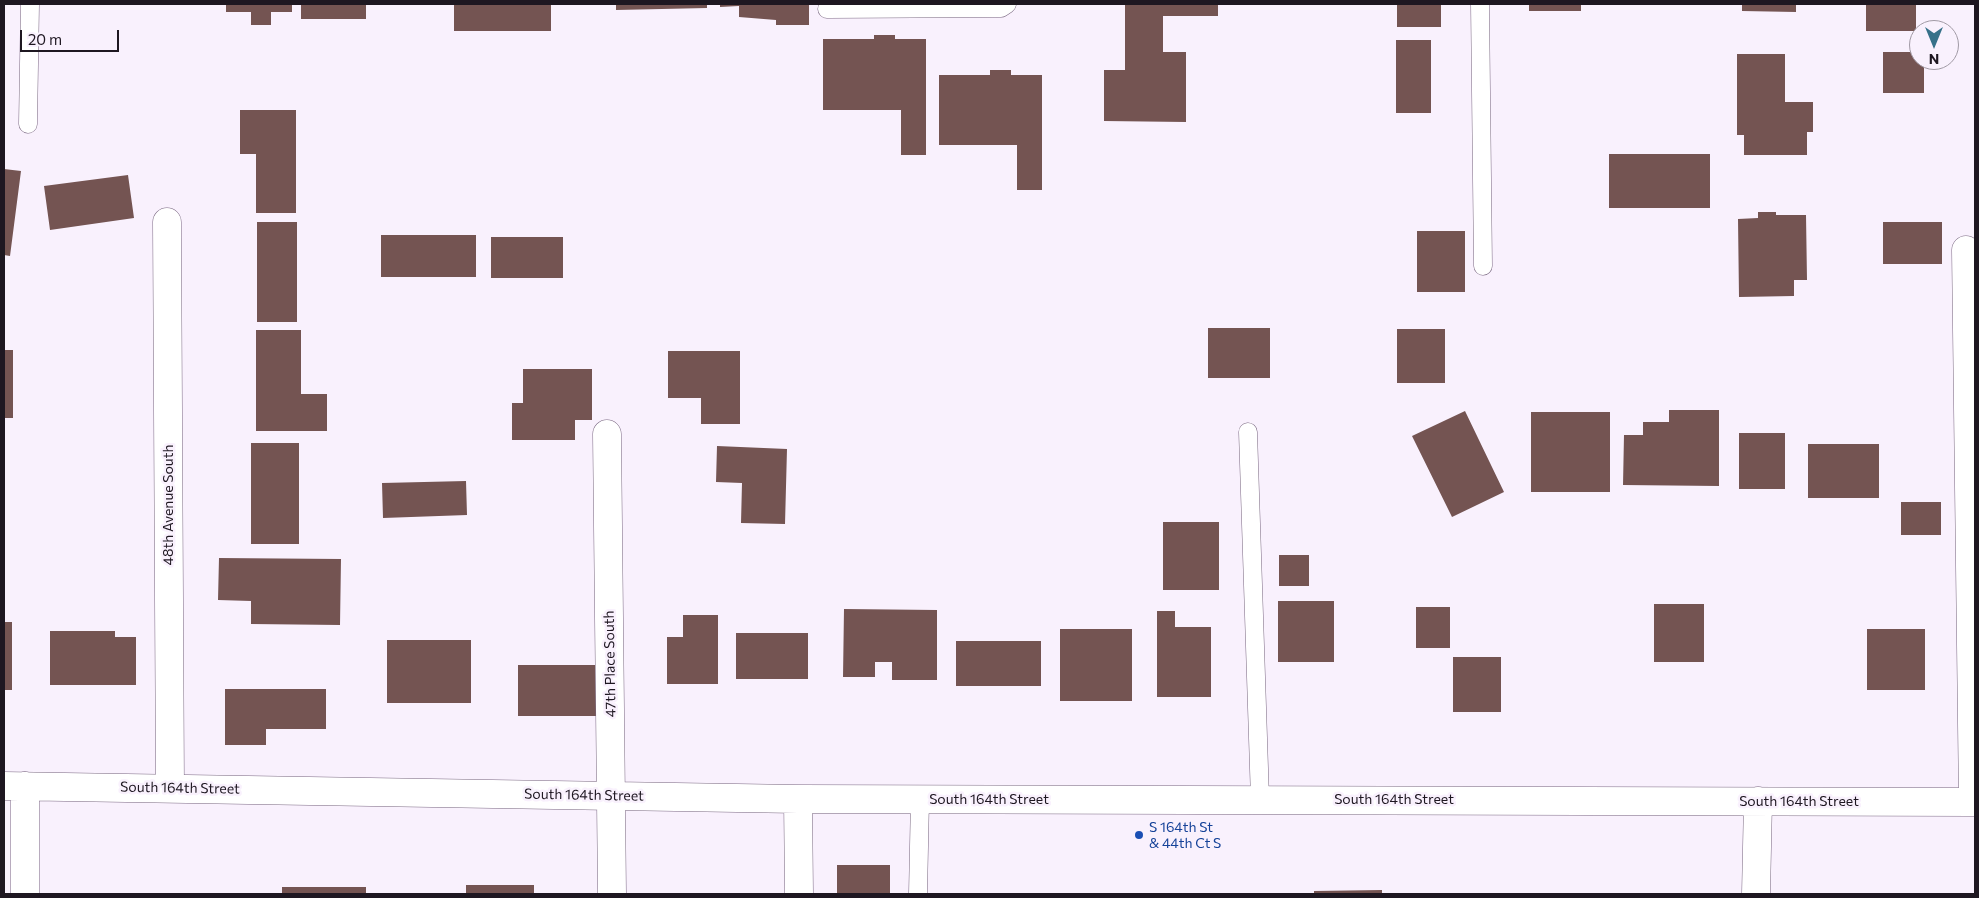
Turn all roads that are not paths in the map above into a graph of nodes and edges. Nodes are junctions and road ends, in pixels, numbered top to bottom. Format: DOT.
graph roads {
  1 [pos="30,4"];
  2 [pos="1007,4"];
  3 [pos="1480,4"];
  4 [pos="827,9"];
  5 [pos="28,124"];
  6 [pos="167,222"];
  7 [pos="1966,250"];
  8 [pos="1483,266"];
  9 [pos="1248,432"];
  10 [pos="607,434"];
  11 [pos="14,786"];
  12 [pos="170,788"];
  13 [pos="612,796"];
  14 [pos="798,799"];
  15 [pos="920,799"];
  16 [pos="1260,799"];
  17 [pos="1758,801"];
  18 [pos="1974,802"];
  19 [pos="26,894"];
  20 [pos="612,894"];
  21 [pos="799,894"];
  22 [pos="918,894"];
  23 [pos="1756,894"];
  1 -- 5 [label="lane"];
  2 -- 4 [label="lane"];
  3 -- 8 [label="lane"];
  6 -- 12 [label="street, 48th Avenue South"];
  7 -- 18 [label="street"];
  9 -- 16 [label="lane"];
  10 -- 13 [label="street, 47th Place South"];
  11 -- 12 [label="street, South 164th Street"];
  11 -- 19 [label="street"];
  12 -- 13 [label="street, South 164th Street"];
  13 -- 14 [label="street, South 164th Street"];
  13 -- 20 [label="street, 47th Place South"];
  14 -- 15 [label="street, South 164th Street"];
  14 -- 21 [label="street"];
  15 -- 16 [label="street, South 164th Street"];
  15 -- 22 [label="lane"];
  16 -- 17 [label="street, South 164th Street"];
  17 -- 18 [label="street, South 164th Street"];
  17 -- 23 [label="street"];
}
